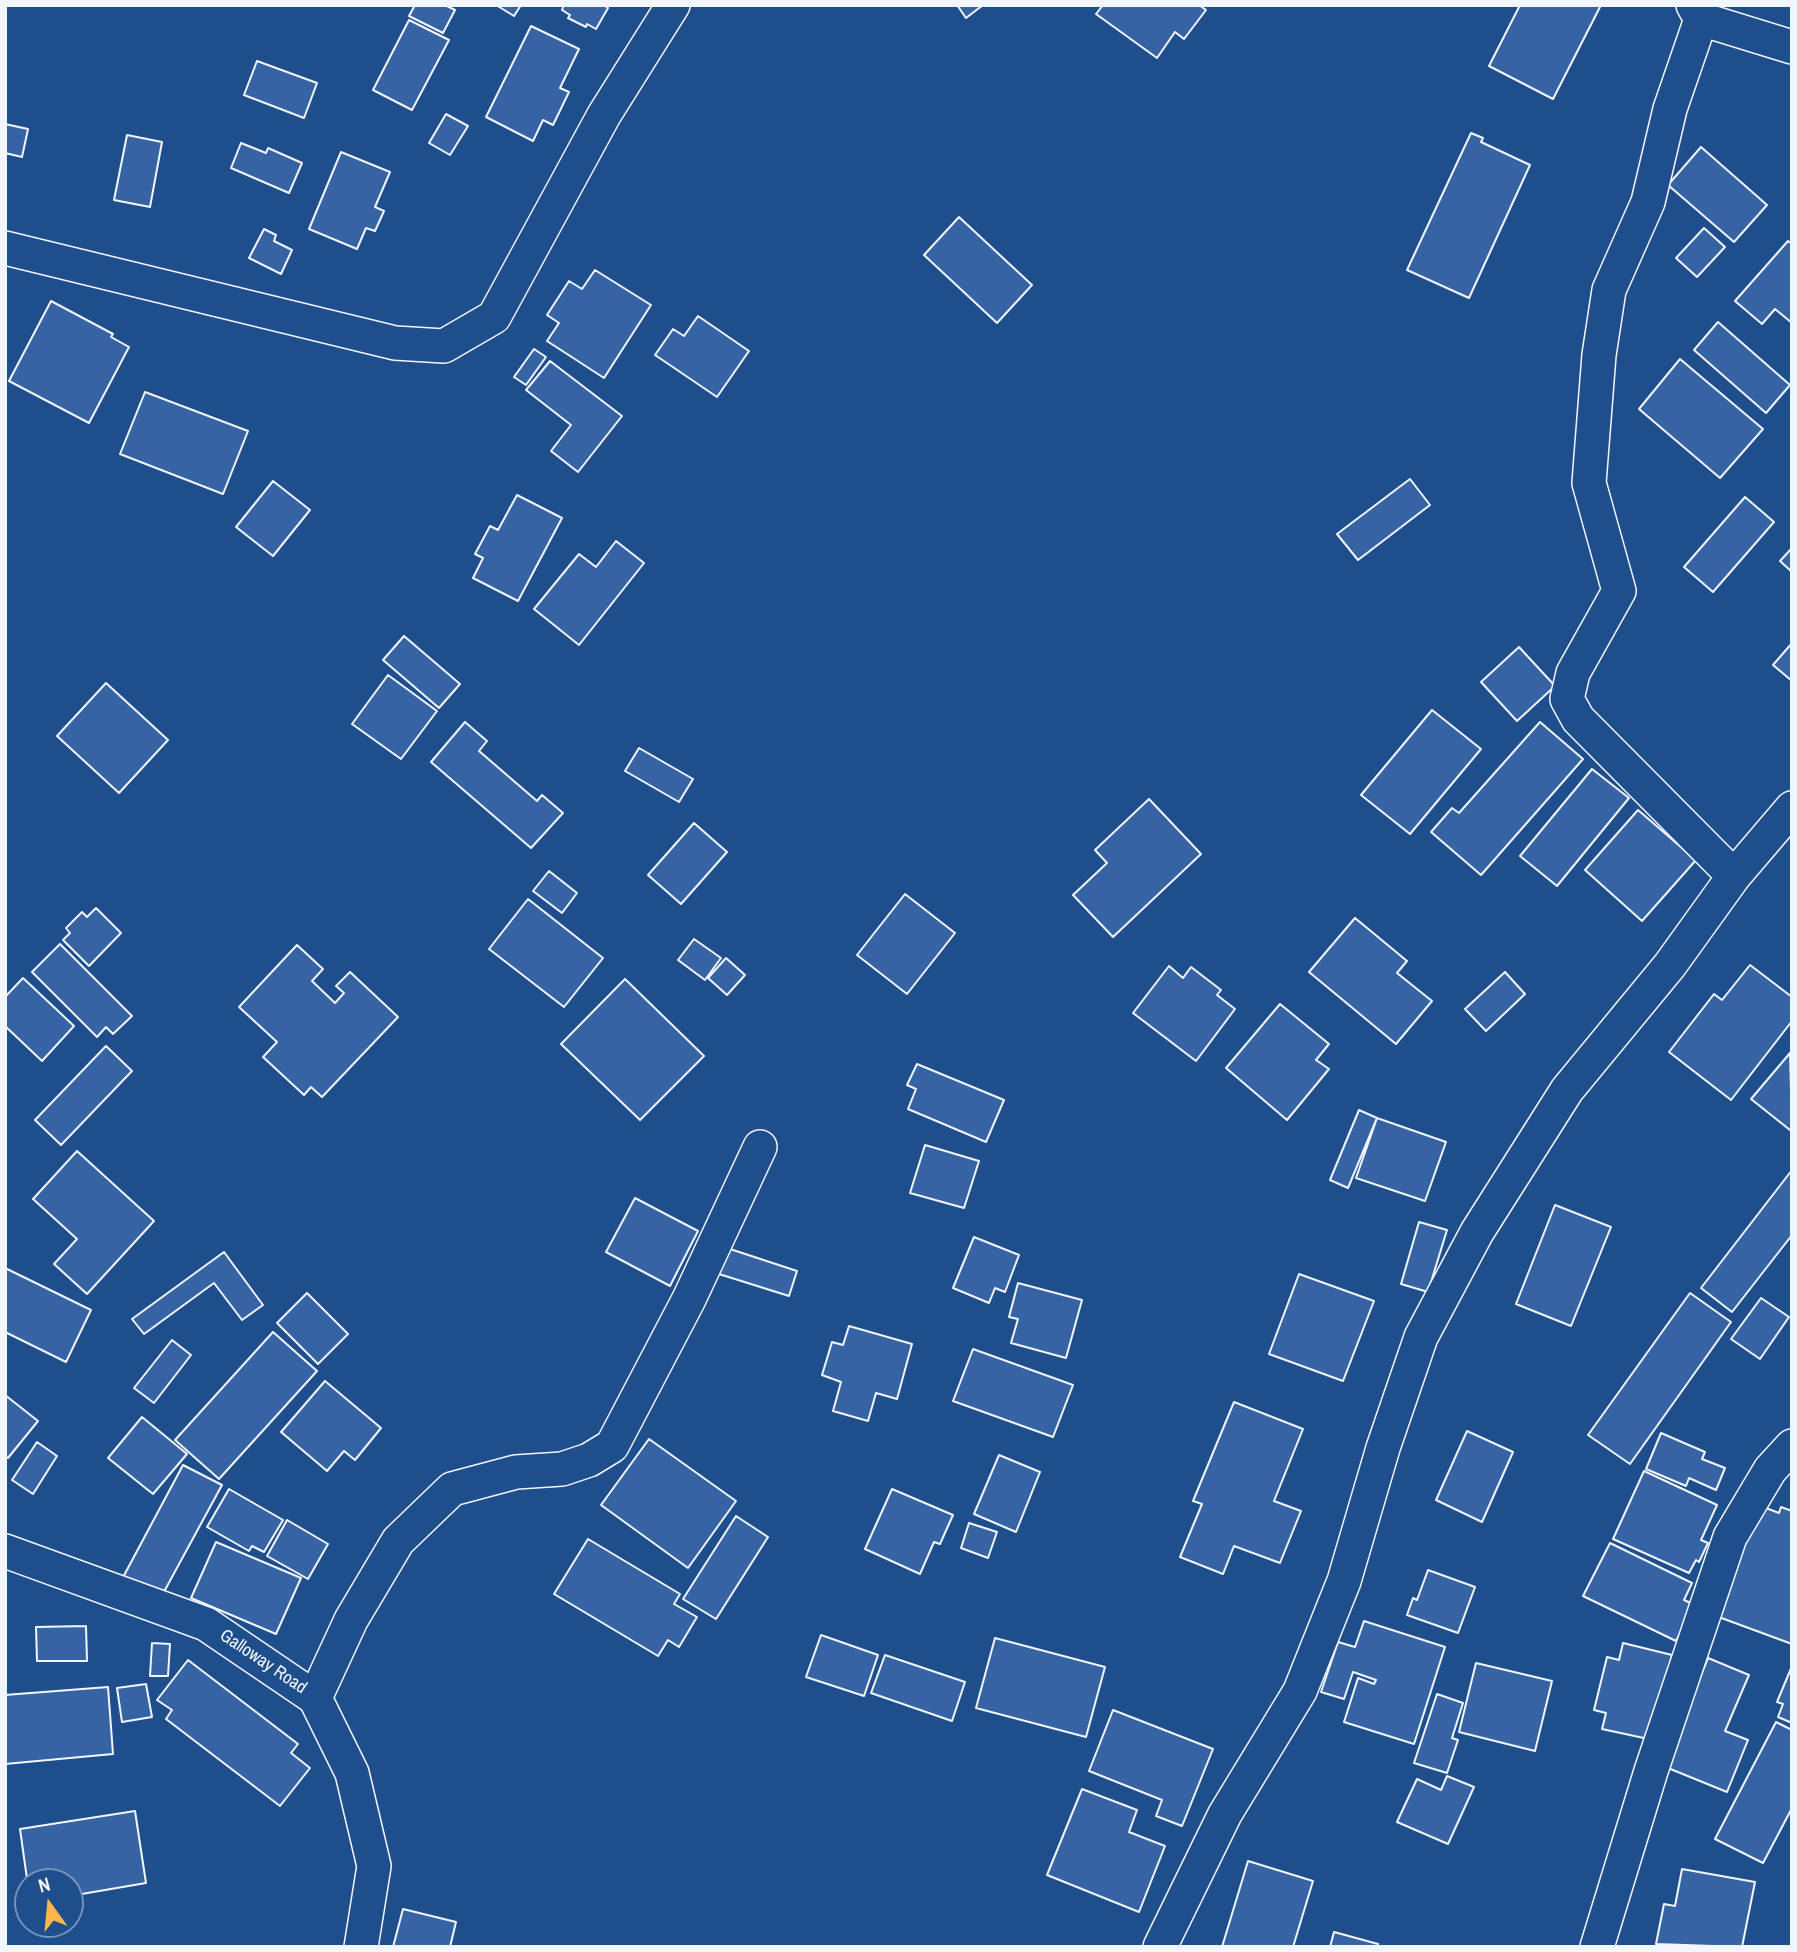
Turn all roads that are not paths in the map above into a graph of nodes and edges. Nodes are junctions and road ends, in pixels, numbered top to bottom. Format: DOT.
graph roads {
  1 [pos="673,5"];
  2 [pos="1697,12"];
  3 [pos="1792,47"];
  4 [pos="5,248"];
  5 [pos="1792,808"];
  6 [pos="1734,876"];
  7 [pos="760,1147"];
  8 [pos="1792,1447"];
  9 [pos="5,1551"];
  10 [pos="315,1698"];
  11 [pos="361,1947"];
  12 [pos="1160,1947"];
  13 [pos="1597,1947"];
  1 -- 4 [label="street"];
  2 -- 3 [label="street"];
  2 -- 6 [label="street"];
  5 -- 6 [label="street"];
  6 -- 12 [label="street"];
  7 -- 10 [label="street"];
  8 -- 13 [label="street"];
  9 -- 10 [label="street, Galloway Road"];
  10 -- 11 [label="street, Galloway Road"];
}
